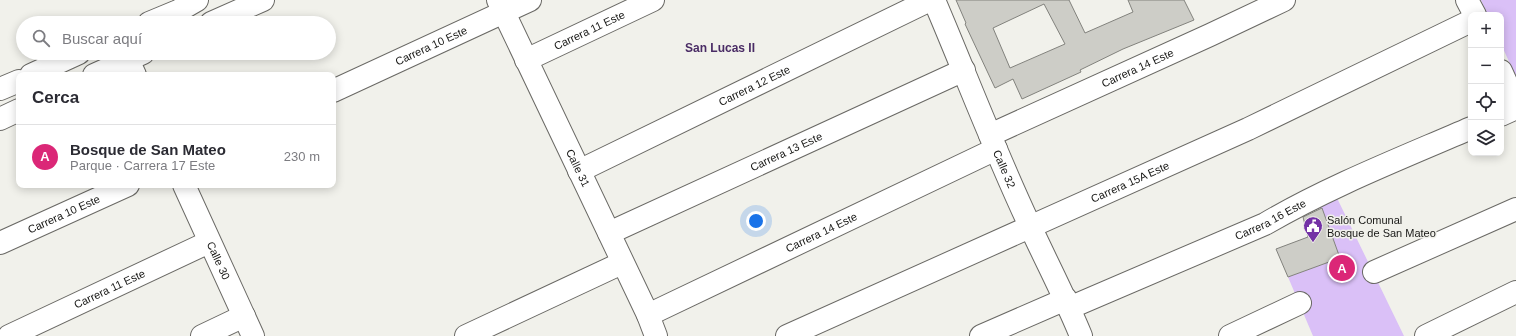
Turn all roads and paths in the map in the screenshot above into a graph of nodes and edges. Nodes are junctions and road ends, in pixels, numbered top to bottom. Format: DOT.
graph roads {
  1 [pos="263,0"];
  2 [pos="530,0"];
  3 [pos="653,0"];
  4 [pos="930,0"];
  5 [pos="934,0"];
  6 [pos="1284,0"];
  7 [pos="1467,0"];
  8 [pos="187,6"];
  9 [pos="500,6"];
  10 [pos="1473,12"];
  11 [pos="165,16"];
  12 [pos="199,16"];
  13 [pos="227,16"];
  14 [pos="1468,22"];
  15 [pos="64,60"];
  16 [pos="133,60"];
  17 [pos="526,60"];
  18 [pos="964,70"];
  19 [pos="38,72"];
  20 [pos="102,72"];
  21 [pos="1504,78"];
  22 [pos="16,82"];
  23 [pos="0,89"];
  24 [pos="336,89"];
  25 [pos="1516,104"];
  26 [pos="1516,108"];
  27 [pos="16,111"];
  28 [pos="1504,114"];
  29 [pos="0,118"];
  30 [pos="1468,129"];
  31 [pos="993,142"];
  32 [pos="579,171"];
  33 [pos="121,188"];
  34 [pos="185,188"];
  35 [pos="1516,209"];
  36 [pos="1030,227"];
  37 [pos="608,233"];
  38 [pos="209,242"];
  39 [pos="0,243"];
  40 [pos="622,263"];
  41 [pos="1374,272"];
  42 [pos="1516,292"];
  43 [pos="1300,303"];
  44 [pos="1067,304"];
  45 [pos="648,315"];
  46 [pos="244,316"];
  47 [pos="9,336"];
  48 [pos="202,336"];
  49 [pos="253,336"];
  50 [pos="466,336"];
  51 [pos="656,336"];
  52 [pos="787,336"];
  53 [pos="981,336"];
  54 [pos="1081,336"];
  55 [pos="1230,336"];
  56 [pos="1426,336"];
  1 -- 13 [label="street"];
  2 -- 9 [label="street, Carrera 10 Este"];
  3 -- 17 [label="street, Carrera 11 Este"];
  4 -- 32 [label="street, Carrera 12 Este"];
  5 -- 18 [label="street, Calle 32"];
  6 -- 31 [label="street, Carrera 14 Este"];
  7 -- 10 [label="street"];
  8 -- 11 [label="street"];
  8 -- 12 [label="street"];
  9 -- 17 [label="street, Calle 31"];
  9 -- 24 [label="street, Carrera 10 Este"];
  14 -- 36 [label="street, Carrera 15A Este"];
  15 -- 19 [label="street"];
  16 -- 20 [label="street"];
  17 -- 32 [label="street, Calle 31"];
  18 -- 31 [label="street, Calle 32"];
  18 -- 37 [label="street, Carrera 13 Este"];
  21 -- 25 [label="street"];
  22 -- 23 [label="street"];
  26 -- 28 [label="street"];
  27 -- 29 [label="street"];
  30 -- 44 [label="street, Carrera 16 Este"];
  31 -- 36 [label="street, Calle 32"];
  31 -- 45 [label="street, Carrera 14 Este"];
  32 -- 37 [label="street, Calle 31"];
  33 -- 39 [label="street, Carrera 10 Este"];
  34 -- 38 [label="street, Calle 30"];
  35 -- 41 [label="street"];
  36 -- 44 [label="street, Calle 32"];
  36 -- 52 [label="street, Carrera 15A Este"];
  37 -- 40 [label="street, Calle 31"];
  38 -- 46 [label="street, Calle 30"];
  38 -- 47 [label="street, Carrera 11 Este"];
  40 -- 45 [label="street, Calle 31"];
  40 -- 50 [label="street"];
  42 -- 56 [label="street"];
  43 -- 55 [label="street"];
  44 -- 53 [label="street, Carrera 16 Este"];
  44 -- 54 [label="street, Calle 32"];
  45 -- 51 [label="street, Calle 31"];
  46 -- 48 [label="street"];
  46 -- 49 [label="street, Calle 30"];
}
